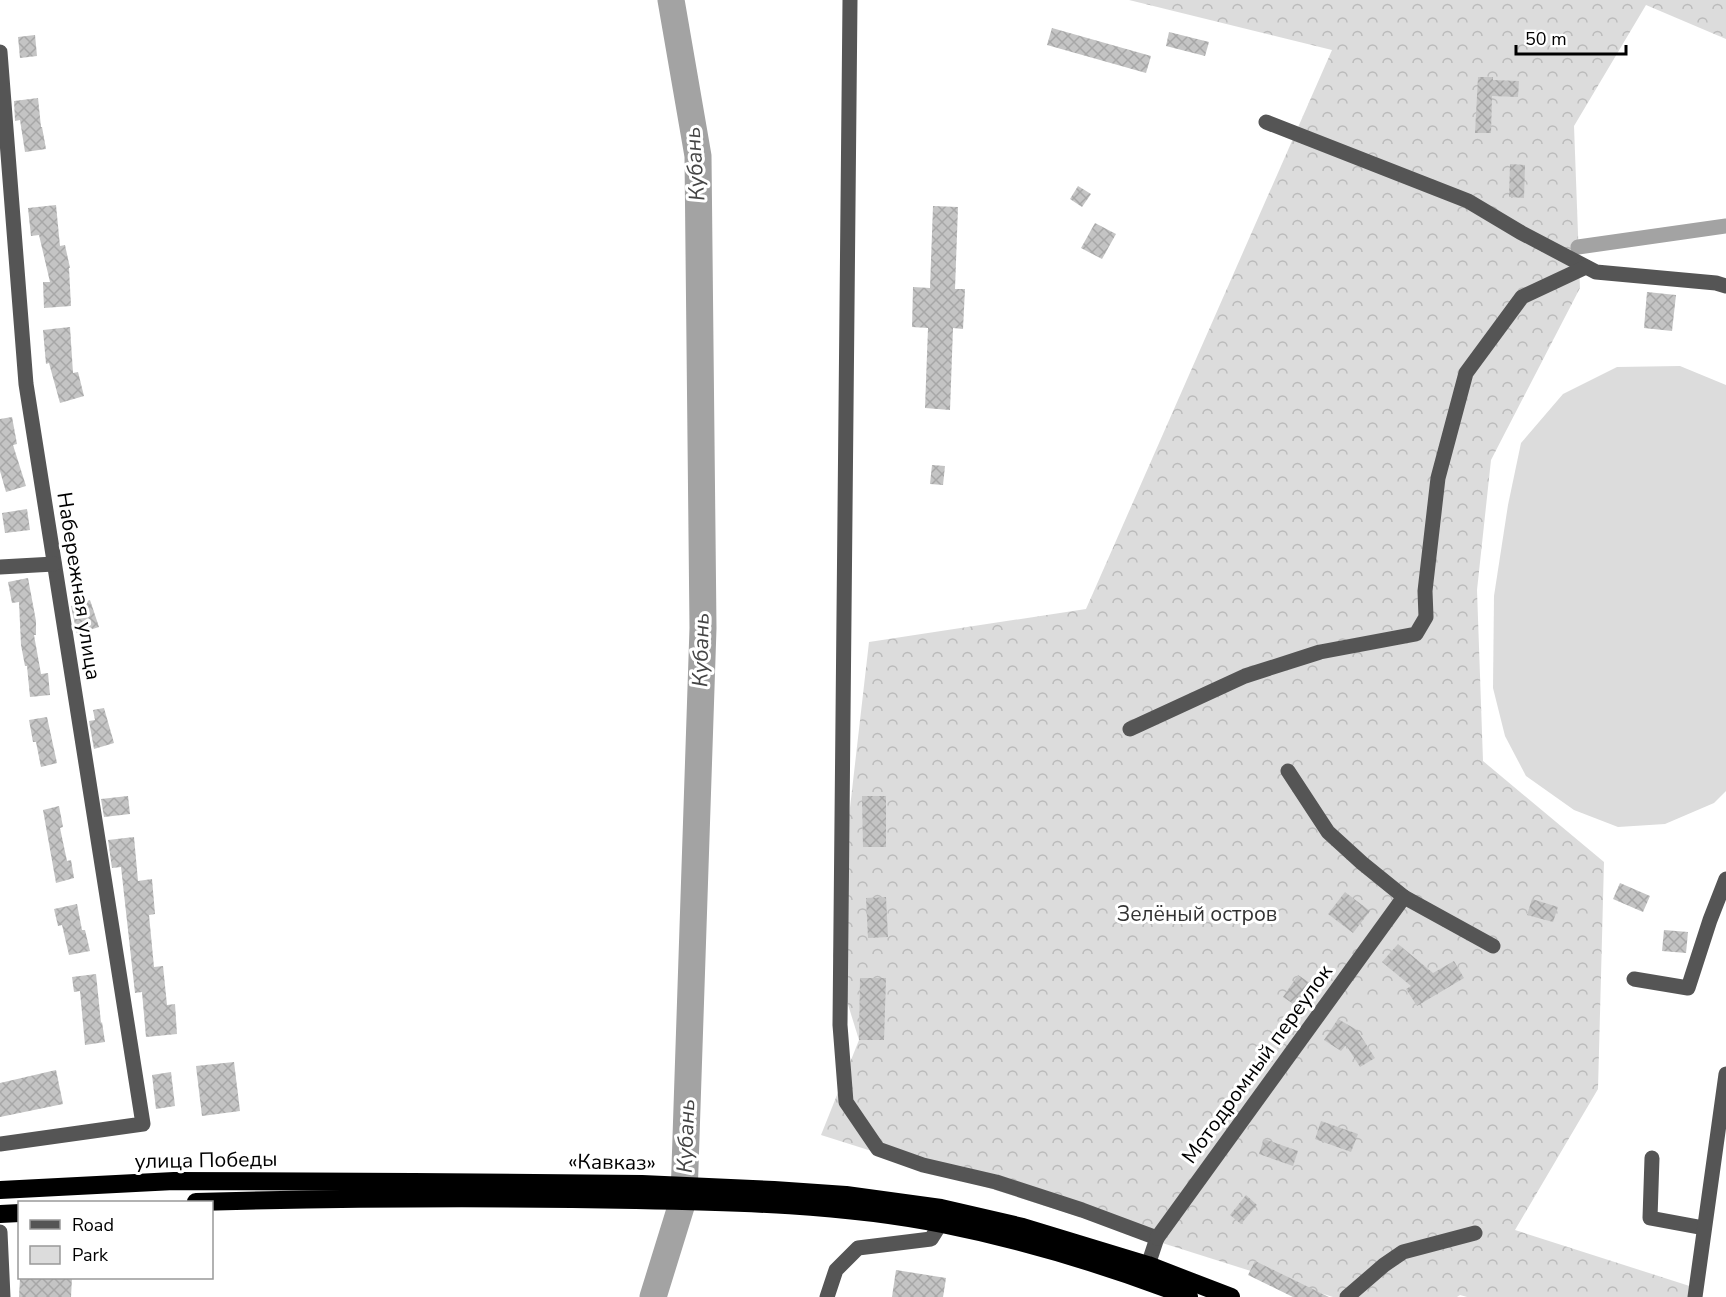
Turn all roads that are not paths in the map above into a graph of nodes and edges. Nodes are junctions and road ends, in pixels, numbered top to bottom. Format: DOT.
graph roads {
  1 [pos="850,0"];
  2 [pos="0,52"];
  3 [pos="1266,122"];
  4 [pos="1586,267"];
  5 [pos="1726,286"];
  6 [pos="54,564"];
  7 [pos="0,567"];
  8 [pos="1130,729"];
  9 [pos="1288,771"];
  10 [pos="1726,879"];
  11 [pos="1404,897"];
  12 [pos="1492,946"];
  13 [pos="1634,979"];
  14 [pos="1726,1074"];
  15 [pos="0,1144"];
  16 [pos="1652,1158"];
  17 [pos="413,1182"];
  18 [pos="0,1190"];
  19 [pos="419,1199"];
  20 [pos="213,1202"];
  21 [pos="844,1202"];
  22 [pos="18,1213"];
  23 [pos="0,1214"];
  24 [pos="941,1223"];
  25 [pos="1704,1228"];
  26 [pos="0,1232"];
  27 [pos="1475,1233"];
  28 [pos="1157,1238"];
  29 [pos="1148,1265"];
  30 [pos="1,1272"];
  31 [pos="3,1297"];
  32 [pos="827,1297"];
  33 [pos="1189,1297"];
  34 [pos="1232,1297"];
  35 [pos="1347,1297"];
  36 [pos="1695,1297"];
  1 -- 28 [label="street"];
  2 -- 6 [label="street, Набережная улица"];
  3 -- 4 [label="street"];
  4 -- 5 [label="street"];
  4 -- 8 [label="street"];
  6 -- 7 [label="street"];
  6 -- 15 [label="street, Набережная улица"];
  9 -- 11 [label="street"];
  10 -- 13 [label="street"];
  11 -- 12 [label="street"];
  11 -- 28 [label="street, Мотодромный переулок"];
  14 -- 25 [label="street"];
  16 -- 25 [label="street"];
  17 -- 18 [label="highway, улица Победы"];
  17 -- 21 [label="highway, «Кавказ»"];
  19 -- 20 [label="highway, улица Победы"];
  19 -- 21 [label="highway, «Кавказ»"];
  21 -- 24 [label="highway"];
  21 -- 29 [label="highway"];
  22 -- 23 [label="highway"];
  24 -- 32 [label="street"];
  24 -- 33 [label="highway"];
  25 -- 36 [label="street"];
  26 -- 30 [label="street"];
  27 -- 35 [label="street"];
  28 -- 29 [label="street, Мотодромный переулок"];
  29 -- 34 [label="highway"];
  30 -- 31 [label="street"];
}
